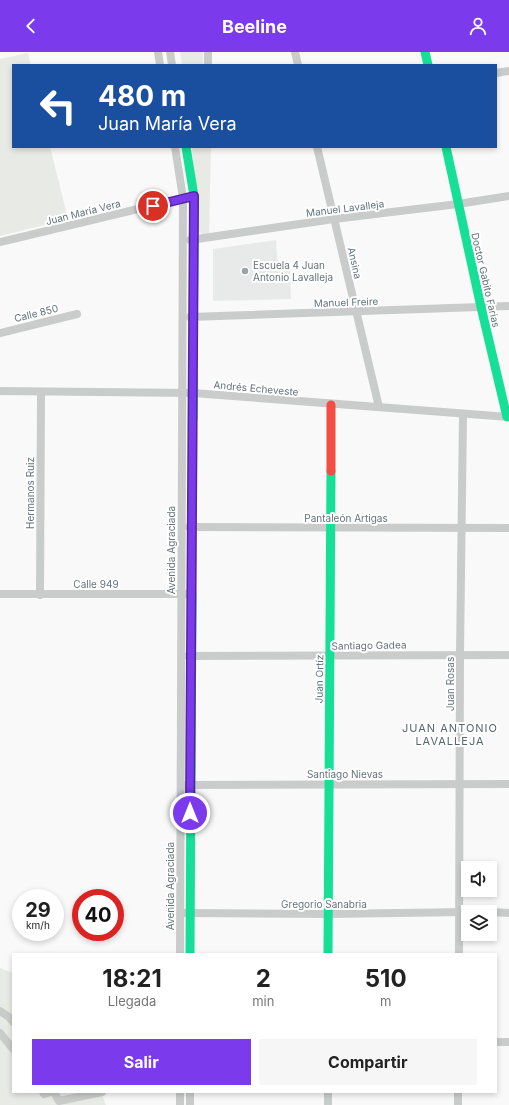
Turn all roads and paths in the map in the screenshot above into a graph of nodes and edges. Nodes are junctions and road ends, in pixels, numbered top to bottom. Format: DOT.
graph roads {
  1 [pos="158,52"];
  2 [pos="170,52"];
  3 [pos="208,52"];
  4 [pos="295,52"];
  5 [pos="425,52"];
  6 [pos="160,64"];
  7 [pos="172,64"];
  8 [pos="208,64"];
  9 [pos="298,64"];
  10 [pos="428,64"];
  11 [pos="509,71"];
  12 [pos="497,73"];
  13 [pos="174,148"];
  14 [pos="186,148"];
  15 [pos="317,148"];
  16 [pos="446,148"];
  17 [pos="194,196"];
  18 [pos="509,196"];
  19 [pos="183,198"];
  20 [pos="458,204"];
  21 [pos="334,219"];
  22 [pos="183,240"];
  23 [pos="194,240"];
  24 [pos="0,242"];
  25 [pos="509,306"];
  26 [pos="480,308"];
  27 [pos="355,311"];
  28 [pos="77,314"];
  29 [pos="183,317"];
  30 [pos="193,317"];
  31 [pos="0,333"];
  32 [pos="0,390"];
  33 [pos="41,392"];
  34 [pos="183,393"];
  35 [pos="193,393"];
  36 [pos="332,405"];
  37 [pos="379,407"];
  38 [pos="463,414"];
  39 [pos="508,417"];
  40 [pos="182,527"];
  41 [pos="192,527"];
  42 [pos="330,528"];
  43 [pos="462,528"];
  44 [pos="509,528"];
  45 [pos="0,594"];
  46 [pos="40,594"];
  47 [pos="182,594"];
  48 [pos="192,594"];
  49 [pos="460,654"];
  50 [pos="509,655"];
  51 [pos="181,656"];
  52 [pos="191,656"];
  53 [pos="331,656"];
  54 [pos="329,784"];
  55 [pos="460,784"];
  56 [pos="509,784"];
  57 [pos="186,785"];
  58 [pos="464,905"];
  59 [pos="461,912"];
  60 [pos="497,912"];
  61 [pos="509,912"];
  62 [pos="185,913"];
  63 [pos="328,914"];
  64 [pos="461,937"];
  65 [pos="180,953"];
  66 [pos="190,953"];
  67 [pos="328,953"];
  68 [pos="459,953"];
  69 [pos="0,1011"];
  70 [pos="12,1021"];
  71 [pos="0,1033"];
  72 [pos="497,1042"];
  73 [pos="509,1042"];
  74 [pos="12,1048"];
  75 [pos="55,1093"];
  76 [pos="99,1093"];
  77 [pos="180,1093"];
  78 [pos="190,1093"];
  79 [pos="328,1093"];
  80 [pos="458,1093"];
  81 [pos="74,1101"];
  82 [pos="180,1105"];
  83 [pos="190,1105"];
  84 [pos="328,1105"];
  85 [pos="458,1105"];
  1 -- 6 [label="street"];
  2 -- 7 [label="street"];
  3 -- 8 [label="street"];
  4 -- 9 [label="street"];
  5 -- 10 [label="street"];
  11 -- 12 [label="street"];
  13 -- 19 [label="street, Avenida Agraciada"];
  14 -- 17 [label="street, Avenida Agraciada"];
  15 -- 21 [label="street, Ansina"];
  16 -- 20 [label="street, Doctor Gabito Farias"];
  17 -- 19 [label="street, Juan María Vera"];
  17 -- 23 [label="street, Avenida Agraciada"];
  18 -- 20 [label="street, Manuel Lavalleja"];
  19 -- 22 [label="street, Avenida Agraciada"];
  19 -- 24 [label="street, Juan María Vera"];
  20 -- 21 [label="street, Manuel Lavalleja"];
  20 -- 26 [label="street, Doctor Gabito Farias"];
  21 -- 23 [label="street, Manuel Lavalleja"];
  21 -- 27 [label="street, Ansina"];
  22 -- 23 [label="street, Manuel Lavalleja"];
  22 -- 29 [label="street, Avenida Agraciada"];
  23 -- 30 [label="street, Avenida Agraciada"];
  25 -- 26 [label="street, Manuel Freire"];
  26 -- 27 [label="street, Manuel Freire"];
  26 -- 39 [label="street, Doctor Gabito Farias"];
  27 -- 30 [label="street, Manuel Freire"];
  27 -- 37 [label="street, Ansina"];
  28 -- 31 [label="street, Calle 850"];
  29 -- 30 [label="street, Manuel Freire"];
  29 -- 34 [label="street, Avenida Agraciada"];
  30 -- 35 [label="street, Avenida Agraciada"];
  32 -- 33 [label="street, Andrés Echeveste"];
  33 -- 34 [label="street, Andrés Echeveste"];
  33 -- 46 [label="street, Hermanos Ruiz"];
  34 -- 35 [label="street, Andrés Echeveste"];
  34 -- 40 [label="street, Avenida Agraciada"];
  35 -- 36 [label="street, Andrés Echeveste"];
  35 -- 41 [label="street, Avenida Agraciada"];
  36 -- 37 [label="street, Andrés Echeveste"];
  36 -- 42 [label="street, Juan Ortíz"];
  37 -- 38 [label="street, Andrés Echeveste"];
  38 -- 39 [label="street, Andrés Echeveste"];
  38 -- 43 [label="street, Juan Rosas"];
  40 -- 41 [label="street, Pantaleón Artigas"];
  40 -- 47 [label="street, Avenida Agraciada"];
  41 -- 42 [label="street, Pantaleón Artigas"];
  41 -- 48 [label="street, Avenida Agraciada"];
  42 -- 43 [label="street, Pantaleón Artigas"];
  42 -- 53 [label="street, Juan Ortíz"];
  43 -- 44 [label="street, Pantaleón Artigas"];
  43 -- 49 [label="street, Juan Rosas"];
  45 -- 46 [label="street, Calle 949"];
  46 -- 47 [label="street, Calle 949"];
  47 -- 48 [label="street, Calle 949"];
  47 -- 51 [label="street, Avenida Agraciada"];
  48 -- 52 [label="street, Avenida Agraciada"];
  49 -- 50 [label="street, Santiago Gadea"];
  49 -- 53 [label="street, Santiago Gadea"];
  49 -- 55 [label="street, Juan Rosas"];
  51 -- 52 [label="street, Santiago Gadea"];
  51 -- 57 [label="street, Avenida Agraciada"];
  52 -- 53 [label="street, Santiago Gadea"];
  52 -- 57 [label="street, Avenida Agraciada"];
  53 -- 54 [label="street, Juan Ortíz"];
  54 -- 55 [label="street, Santiago Nievas"];
  54 -- 57 [label="street, Santiago Nievas"];
  54 -- 63 [label="street, Juan Ortíz"];
  55 -- 56 [label="street, Santiago Nievas"];
  55 -- 58 [label="street, Juan Rosas"];
  57 -- 62 [label="street, Avenida Agraciada"];
  59 -- 63 [label="street, Gregorio Sanabria"];
  60 -- 61 [label="street"];
  62 -- 63 [label="street, Gregorio Sanabria"];
  62 -- 65 [label="street, Avenida Agraciada"];
  62 -- 66 [label="street, Avenida Agraciada"];
  63 -- 67 [label="street, Juan Ortíz"];
  64 -- 68 [label="street, Juan Rosas"];
  69 -- 70 [label="street"];
  71 -- 74 [label="street"];
  72 -- 73 [label="street"];
  75 -- 81 [label="street"];
  76 -- 81 [label="street"];
  77 -- 82 [label="street"];
  78 -- 83 [label="street"];
  79 -- 84 [label="street"];
  80 -- 85 [label="street"];
}
